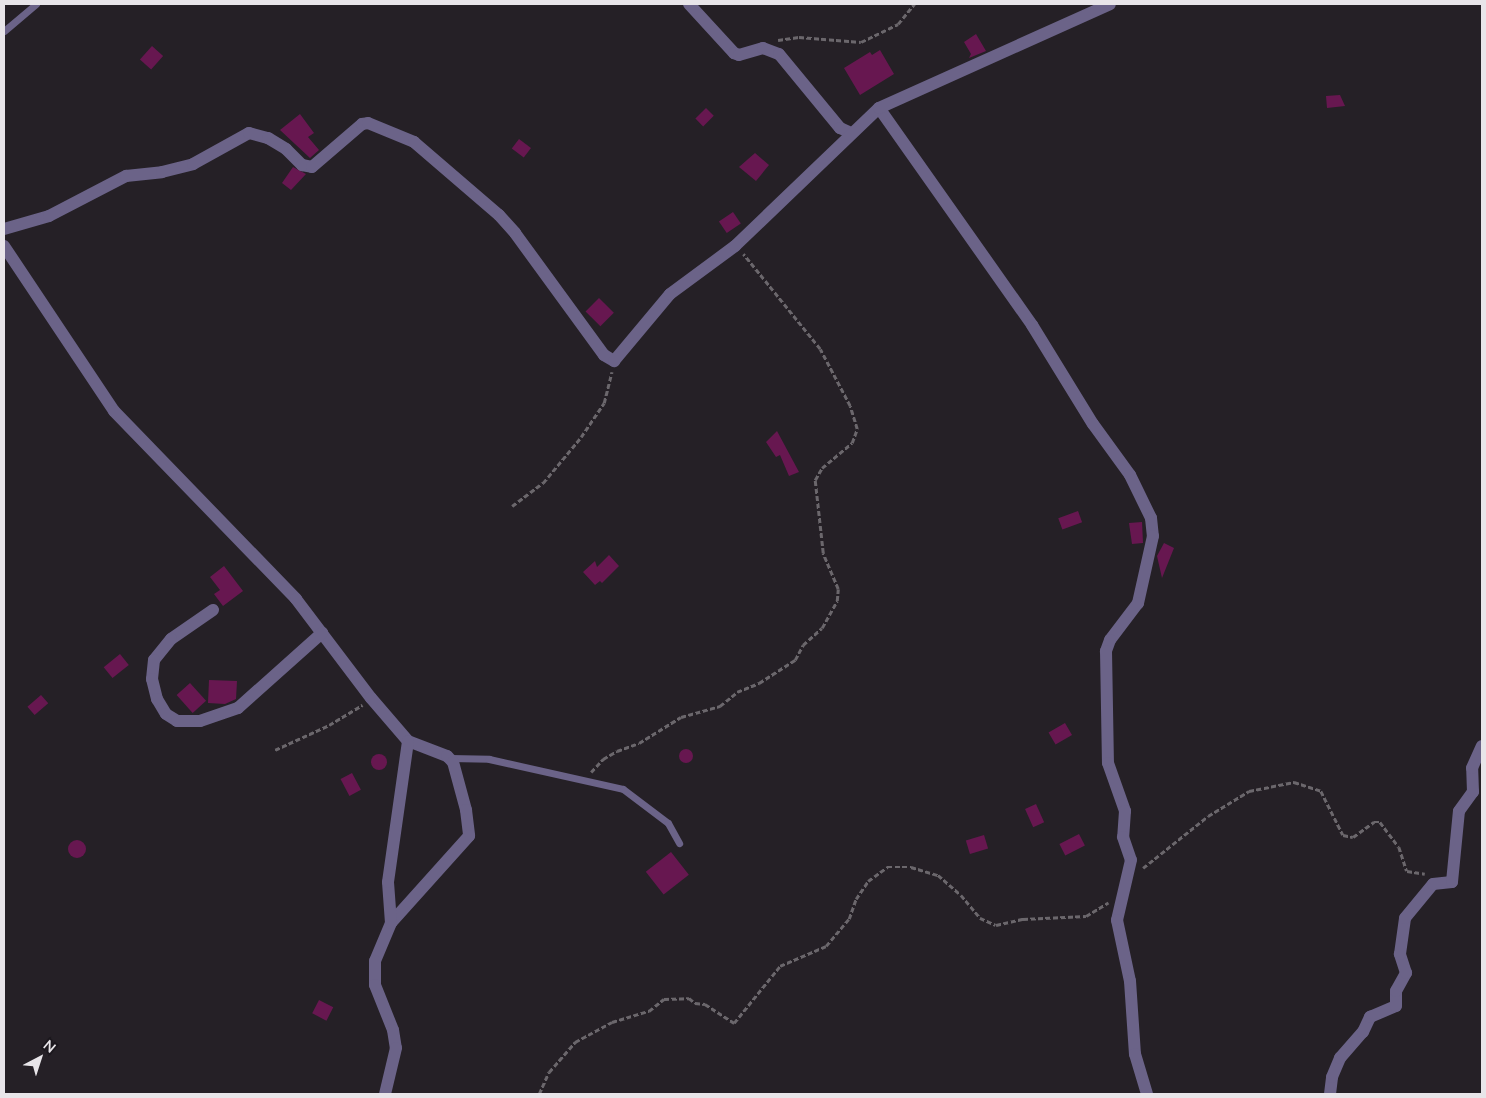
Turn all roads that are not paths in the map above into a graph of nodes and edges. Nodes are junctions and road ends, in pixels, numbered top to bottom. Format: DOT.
graph roads {
  1 [pos="36,4"];
  2 [pos="689,4"];
  3 [pos="1110,4"];
  4 [pos="4,31"];
  5 [pos="878,108"];
  6 [pos="851,133"];
  7 [pos="4,229"];
  8 [pos="4,246"];
  9 [pos="213,610"];
  10 [pos="322,633"];
  11 [pos="408,741"];
  12 [pos="1482,746"];
  13 [pos="450,758"];
  14 [pos="679,843"];
  15 [pos="391,923"];
  16 [pos="386,1094"];
  17 [pos="1147,1094"];
  18 [pos="1330,1094"];
  1 -- 4 [label="lane"];
  2 -- 6 [label="street"];
  3 -- 5 [label="street"];
  5 -- 6 [label="street"];
  5 -- 17 [label="street"];
  6 -- 7 [label="street"];
  8 -- 10 [label="street"];
  9 -- 10 [label="street"];
  10 -- 11 [label="street"];
  11 -- 13 [label="street"];
  11 -- 15 [label="street"];
  12 -- 18 [label="street"];
  13 -- 14 [label="lane"];
  13 -- 15 [label="street"];
  15 -- 16 [label="street"];
}
